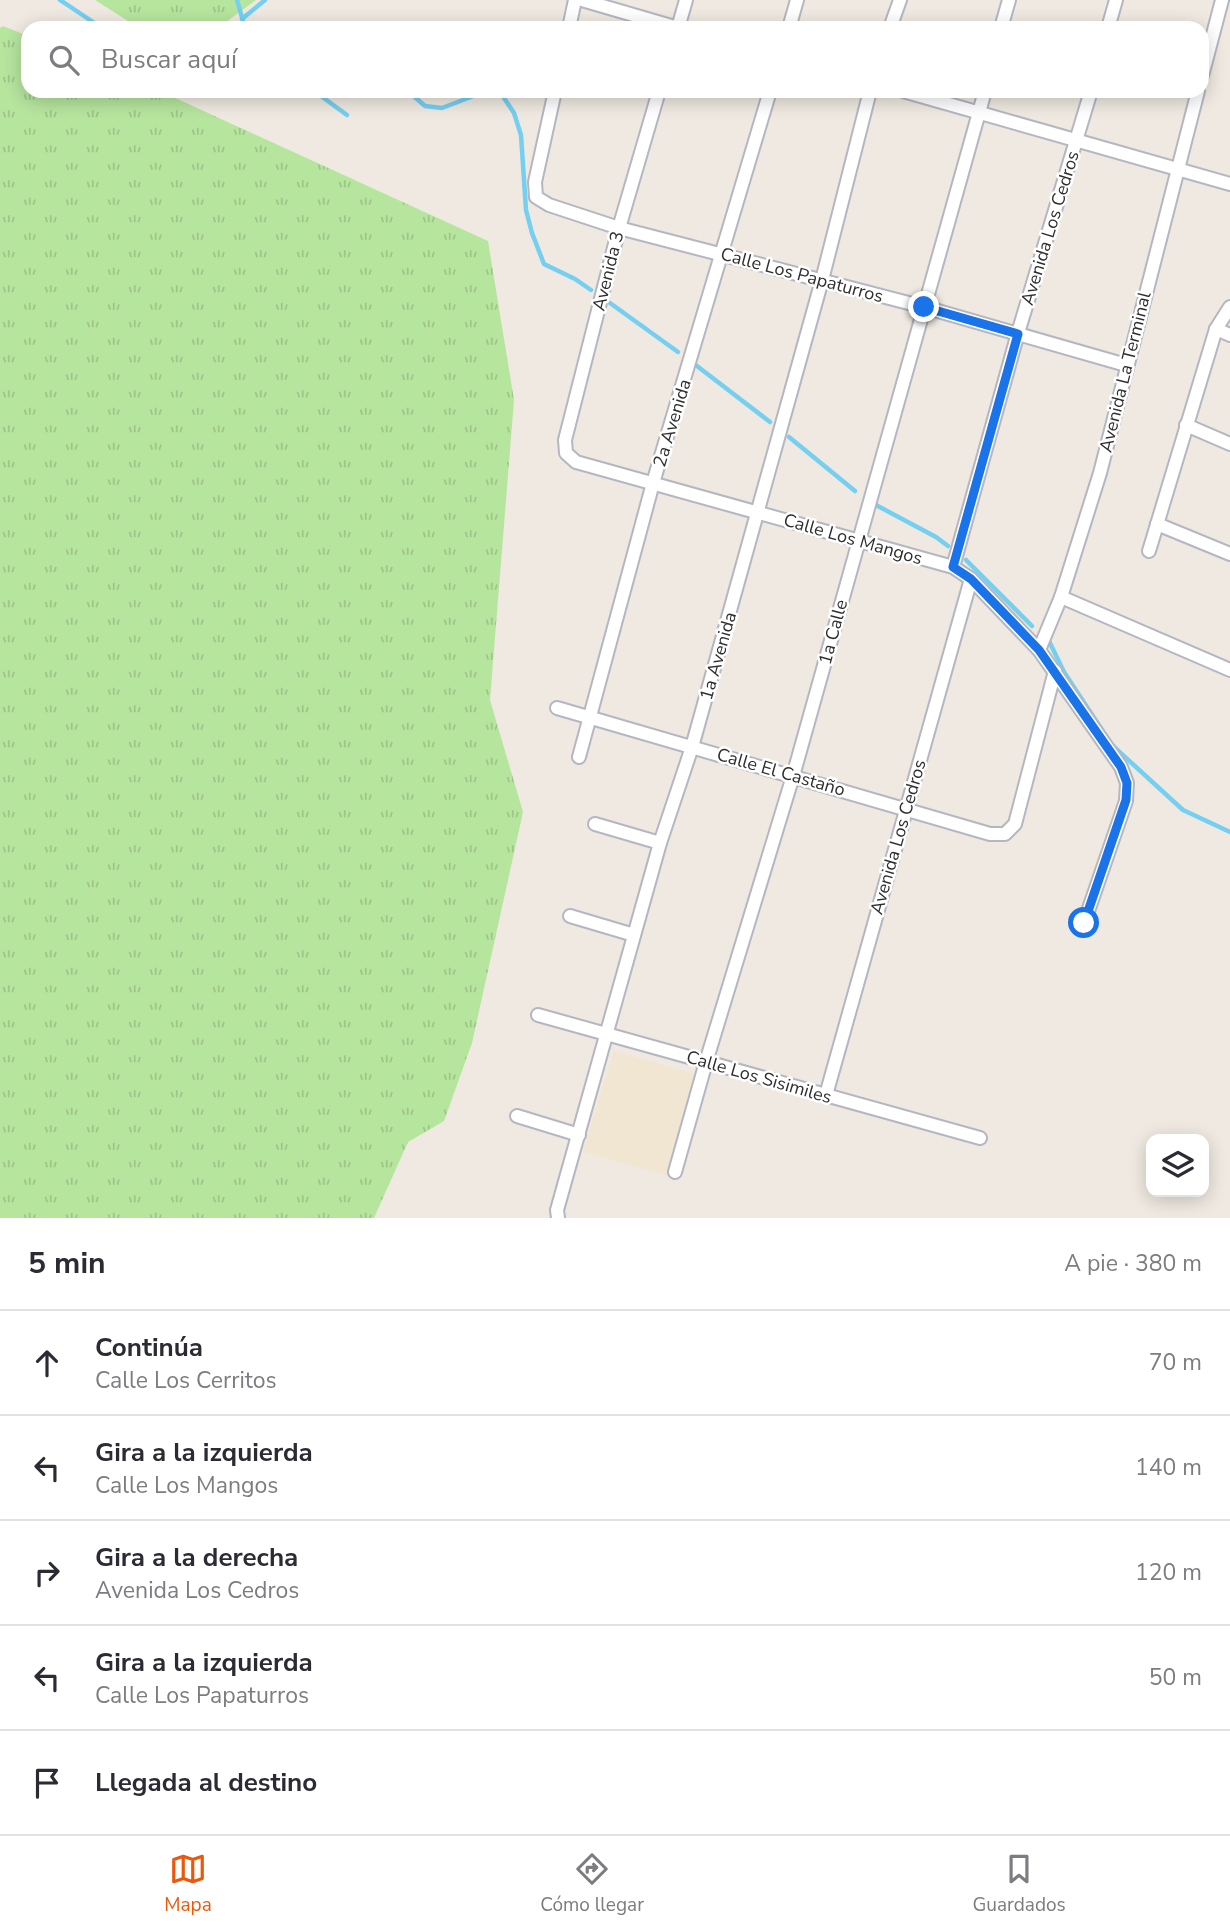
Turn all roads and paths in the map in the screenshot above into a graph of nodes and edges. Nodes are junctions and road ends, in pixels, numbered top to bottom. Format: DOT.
graph roads {
  1 [pos="575,0"];
  2 [pos="582,0"];
  3 [pos="686,0"];
  4 [pos="797,0"];
  5 [pos="900,0"];
  6 [pos="1009,0"];
  7 [pos="1116,0"];
  8 [pos="1222,0"];
  9 [pos="570,21"];
  10 [pos="654,21"];
  11 [pos="680,21"];
  12 [pos="791,21"];
  13 [pos="892,21"];
  14 [pos="1003,21"];
  15 [pos="1110,21"];
  16 [pos="1209,49"];
  17 [pos="553,98"];
  18 [pos="657,98"];
  19 [pos="768,98"];
  20 [pos="868,98"];
  21 [pos="926,98"];
  22 [pos="983,98"];
  23 [pos="1089,98"];
  24 [pos="1196,98"];
  25 [pos="979,114"];
  26 [pos="1077,139"];
  27 [pos="1178,168"];
  28 [pos="1230,184"];
  29 [pos="619,228"];
  30 [pos="723,255"];
  31 [pos="822,280"];
  32 [pos="924,307"];
  33 [pos="1230,307"];
  34 [pos="1216,330"];
  35 [pos="1018,334"];
  36 [pos="1230,335"];
  37 [pos="1126,365"];
  38 [pos="1186,425"];
  39 [pos="1230,444"];
  40 [pos="566,453"];
  41 [pos="653,484"];
  42 [pos="758,513"];
  43 [pos="1157,524"];
  44 [pos="858,540"];
  45 [pos="1149,551"];
  46 [pos="1230,554"];
  47 [pos="953,567"];
  48 [pos="971,579"];
  49 [pos="1061,597"];
  50 [pos="1039,650"];
  51 [pos="1230,670"];
  52 [pos="1055,671"];
  53 [pos="557,708"];
  54 [pos="590,717"];
  55 [pos="692,747"];
  56 [pos="579,757"];
  57 [pos="793,776"];
  58 [pos="906,808"];
  59 [pos="595,824"];
  60 [pos="660,843"];
  61 [pos="570,916"];
  62 [pos="1084,923"];
  63 [pos="634,935"];
  64 [pos="538,1015"];
  65 [pos="607,1034"];
  66 [pos="706,1062"];
  67 [pos="826,1095"];
  68 [pos="517,1115"];
  69 [pos="579,1135"];
  70 [pos="980,1138"];
  71 [pos="675,1172"];
  72 [pos="558,1218"];
  1 -- 9 [label="street"];
  2 -- 10 [label="street"];
  3 -- 11 [label="street"];
  4 -- 12 [label="street"];
  5 -- 13 [label="street"];
  6 -- 14 [label="street"];
  7 -- 15 [label="street"];
  8 -- 16 [label="street"];
  17 -- 29 [label="street, Calle Los Papaturros"];
  18 -- 29 [label="street, Avenida 3"];
  19 -- 30 [label="street, 2a Avenida"];
  20 -- 31 [label="street, 1a Avenida"];
  21 -- 25 [label="street"];
  22 -- 25 [label="street, 1a Calle"];
  23 -- 26 [label="street, Avenida Los Cedros"];
  24 -- 27 [label="street, Avenida La Terminal"];
  25 -- 26 [label="street"];
  25 -- 32 [label="street, 1a Calle"];
  26 -- 27 [label="street"];
  26 -- 35 [label="street, Avenida Los Cedros"];
  27 -- 28 [label="street"];
  27 -- 37 [label="street, Avenida La Terminal"];
  29 -- 30 [label="street, Calle Los Papaturros"];
  29 -- 40 [label="street, Avenida 3"];
  30 -- 31 [label="street, Calle Los Papaturros"];
  30 -- 41 [label="street, 2a Avenida"];
  31 -- 32 [label="street, Calle Los Papaturros"];
  31 -- 42 [label="street, 1a Avenida"];
  32 -- 35 [label="street, Calle Los Papaturros"];
  32 -- 44 [label="street, 1a Calle"];
  33 -- 34 [label="street"];
  34 -- 36 [label="street"];
  34 -- 38 [label="street"];
  35 -- 37 [label="street, Calle Los Papaturros"];
  35 -- 47 [label="street, Avenida Los Cedros"];
  37 -- 49 [label="street, Avenida La Terminal"];
  38 -- 39 [label="street"];
  38 -- 43 [label="street"];
  40 -- 41 [label="street, Calle Los Mangos"];
  41 -- 42 [label="street, Calle Los Mangos"];
  41 -- 54 [label="street, 2a Avenida"];
  42 -- 44 [label="street, Calle Los Mangos"];
  42 -- 55 [label="street, 1a Avenida"];
  43 -- 45 [label="street"];
  43 -- 46 [label="street"];
  44 -- 47 [label="street, Calle Los Mangos"];
  44 -- 57 [label="street, 1a Calle"];
  47 -- 48 [label="street, Calle Los Mangos"];
  48 -- 50 [label="street, Calle Los Mangos"];
  48 -- 58 [label="street, Avenida Los Cedros"];
  49 -- 50 [label="street, Avenida La Terminal"];
  49 -- 51 [label="street"];
  50 -- 52 [label="street, Calle Los Mangos"];
  52 -- 58 [label="street, Calle El Castaño"];
  52 -- 62 [label="street, Calle Los Mangos"];
  53 -- 54 [label="street, Calle El Castaño"];
  54 -- 55 [label="street, Calle El Castaño"];
  54 -- 56 [label="street, 2a Avenida"];
  55 -- 57 [label="street, Calle El Castaño"];
  55 -- 60 [label="street, 1a Avenida"];
  57 -- 58 [label="street, Calle El Castaño"];
  57 -- 66 [label="street, 1a Calle"];
  58 -- 67 [label="street, Avenida Los Cedros"];
  59 -- 60 [label="street"];
  60 -- 63 [label="street, 1a Avenida"];
  61 -- 63 [label="street"];
  63 -- 65 [label="street, 1a Avenida"];
  64 -- 65 [label="street, Calle Los Sisimiles"];
  65 -- 66 [label="street, Calle Los Sisimiles"];
  65 -- 69 [label="street, 1a Avenida"];
  66 -- 67 [label="street, Calle Los Sisimiles"];
  66 -- 71 [label="street, 1a Calle"];
  67 -- 70 [label="street, Calle Los Sisimiles"];
  68 -- 69 [label="street"];
  69 -- 72 [label="street, 1a Avenida"];
}
